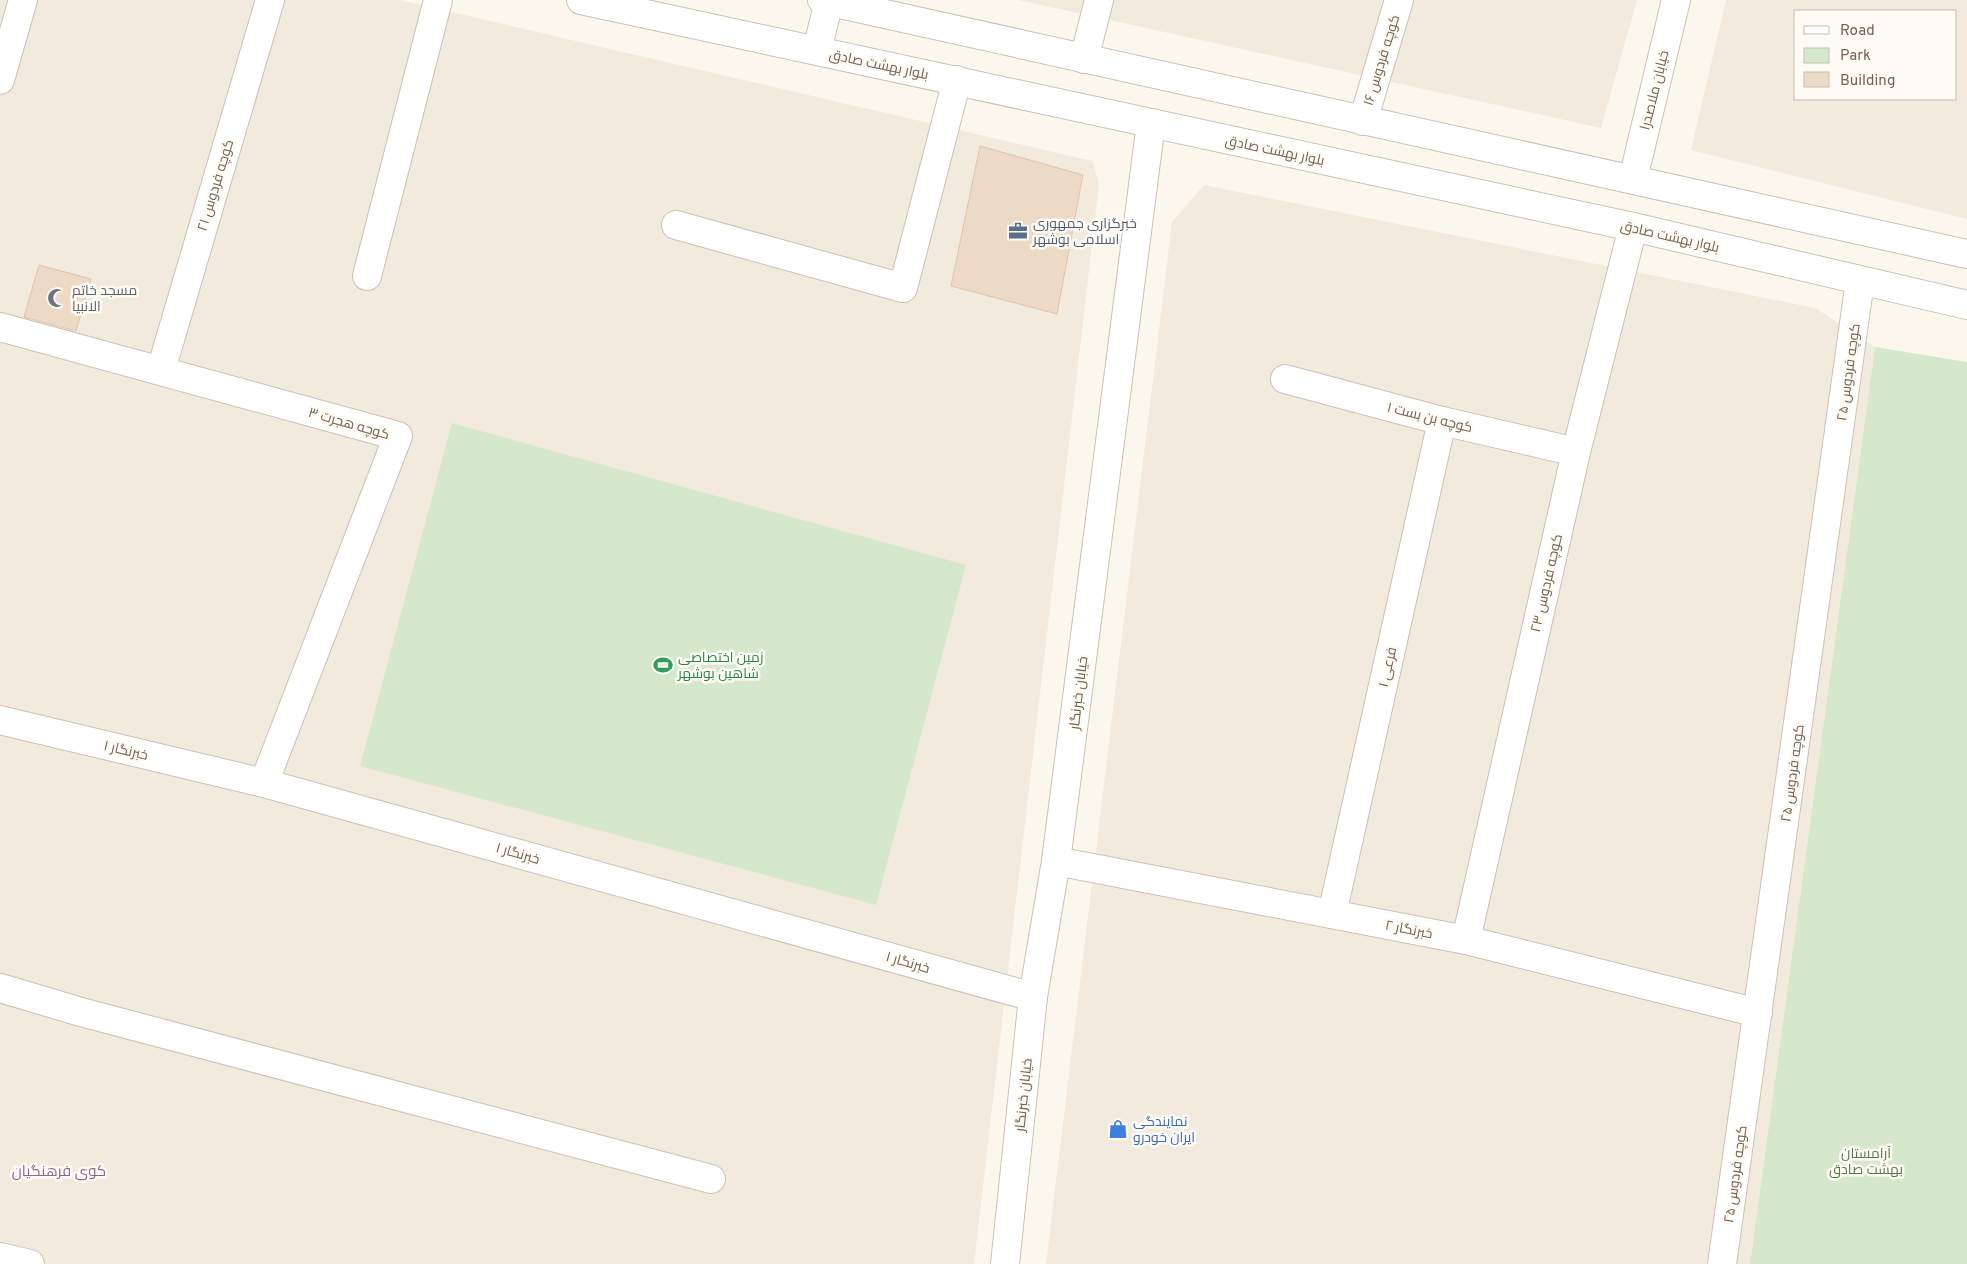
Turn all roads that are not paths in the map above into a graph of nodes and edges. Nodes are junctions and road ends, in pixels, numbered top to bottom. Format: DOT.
graph roads {
  1 [pos="23,0"];
  2 [pos="270,0"];
  3 [pos="438,0"];
  4 [pos="581,0"];
  5 [pos="1099,0"];
  6 [pos="1399,0"];
  7 [pos="1676,0"];
  8 [pos="826,1"];
  9 [pos="816,50"];
  10 [pos="1084,59"];
  11 [pos="0,80"];
  12 [pos="957,80"];
  13 [pos="1363,121"];
  14 [pos="1150,123"];
  15 [pos="1633,179"];
  16 [pos="676,225"];
  17 [pos="1633,228"];
  18 [pos="1967,254"];
  19 [pos="367,276"];
  20 [pos="1860,281"];
  21 [pos="1967,305"];
  22 [pos="0,327"];
  23 [pos="161,370"];
  24 [pos="1285,380"];
  25 [pos="1442,421"];
  26 [pos="1576,452"];
  27 [pos="0,720"];
  28 [pos="264,783"];
  29 [pos="1056,861"];
  30 [pos="1332,914"];
  31 [pos="1466,940"];
  32 [pos="0,988"];
  33 [pos="1033,997"];
  34 [pos="1758,1013"];
  35 [pos="712,1179"];
  36 [pos="0,1257"];
  37 [pos="30,1264"];
  38 [pos="1005,1264"];
  39 [pos="1722,1264"];
  1 -- 11 [label="street"];
  2 -- 23 [label="street, کوچه فردوس ۲۱"];
  3 -- 19 [label="street"];
  4 -- 9 [label="street, بلوار بهشت صادق"];
  5 -- 10 [label="street"];
  6 -- 13 [label="street, کوچه فردوس ۱۶"];
  7 -- 15 [label="street, خیابان ملاصدرا"];
  8 -- 9 [label="street"];
  8 -- 10 [label="street"];
  9 -- 12 [label="street, بلوار بهشت صادق"];
  10 -- 13 [label="street"];
  12 -- 14 [label="street, بلوار بهشت صادق"];
  12 -- 16 [label="street"];
  13 -- 15 [label="street"];
  14 -- 17 [label="street, بلوار بهشت صادق"];
  14 -- 29 [label="street, خیابان خبرنگار"];
  15 -- 18 [label="street"];
  17 -- 20 [label="street, بلوار بهشت صادق"];
  17 -- 26 [label="street, کوچه فردوس ۲۳"];
  20 -- 21 [label="street, بلوار بهشت صادق"];
  20 -- 34 [label="street, کوچه فردوس ۲۵"];
  22 -- 23 [label="street, کوچه هجرت ۳"];
  23 -- 28 [label="street, کوچه هجرت ۳"];
  24 -- 25 [label="street, کوچه بن بست ۱"];
  25 -- 26 [label="street, کوچه بن بست ۱"];
  25 -- 30 [label="street, فرعی ۱"];
  26 -- 31 [label="street, کوچه فردوس ۲۳"];
  27 -- 28 [label="street, خبرنگار ۱"];
  28 -- 33 [label="street, خبرنگار ۱"];
  29 -- 30 [label="street, خبرنگار ۲"];
  29 -- 33 [label="street, خیابان خبرنگار"];
  30 -- 31 [label="street, خبرنگار ۲"];
  31 -- 34 [label="street, خبرنگار ۲"];
  32 -- 35 [label="street"];
  33 -- 38 [label="street, خیابان خبرنگار"];
  34 -- 39 [label="street, کوچه فردوس ۲۵"];
  36 -- 37 [label="street"];
}
